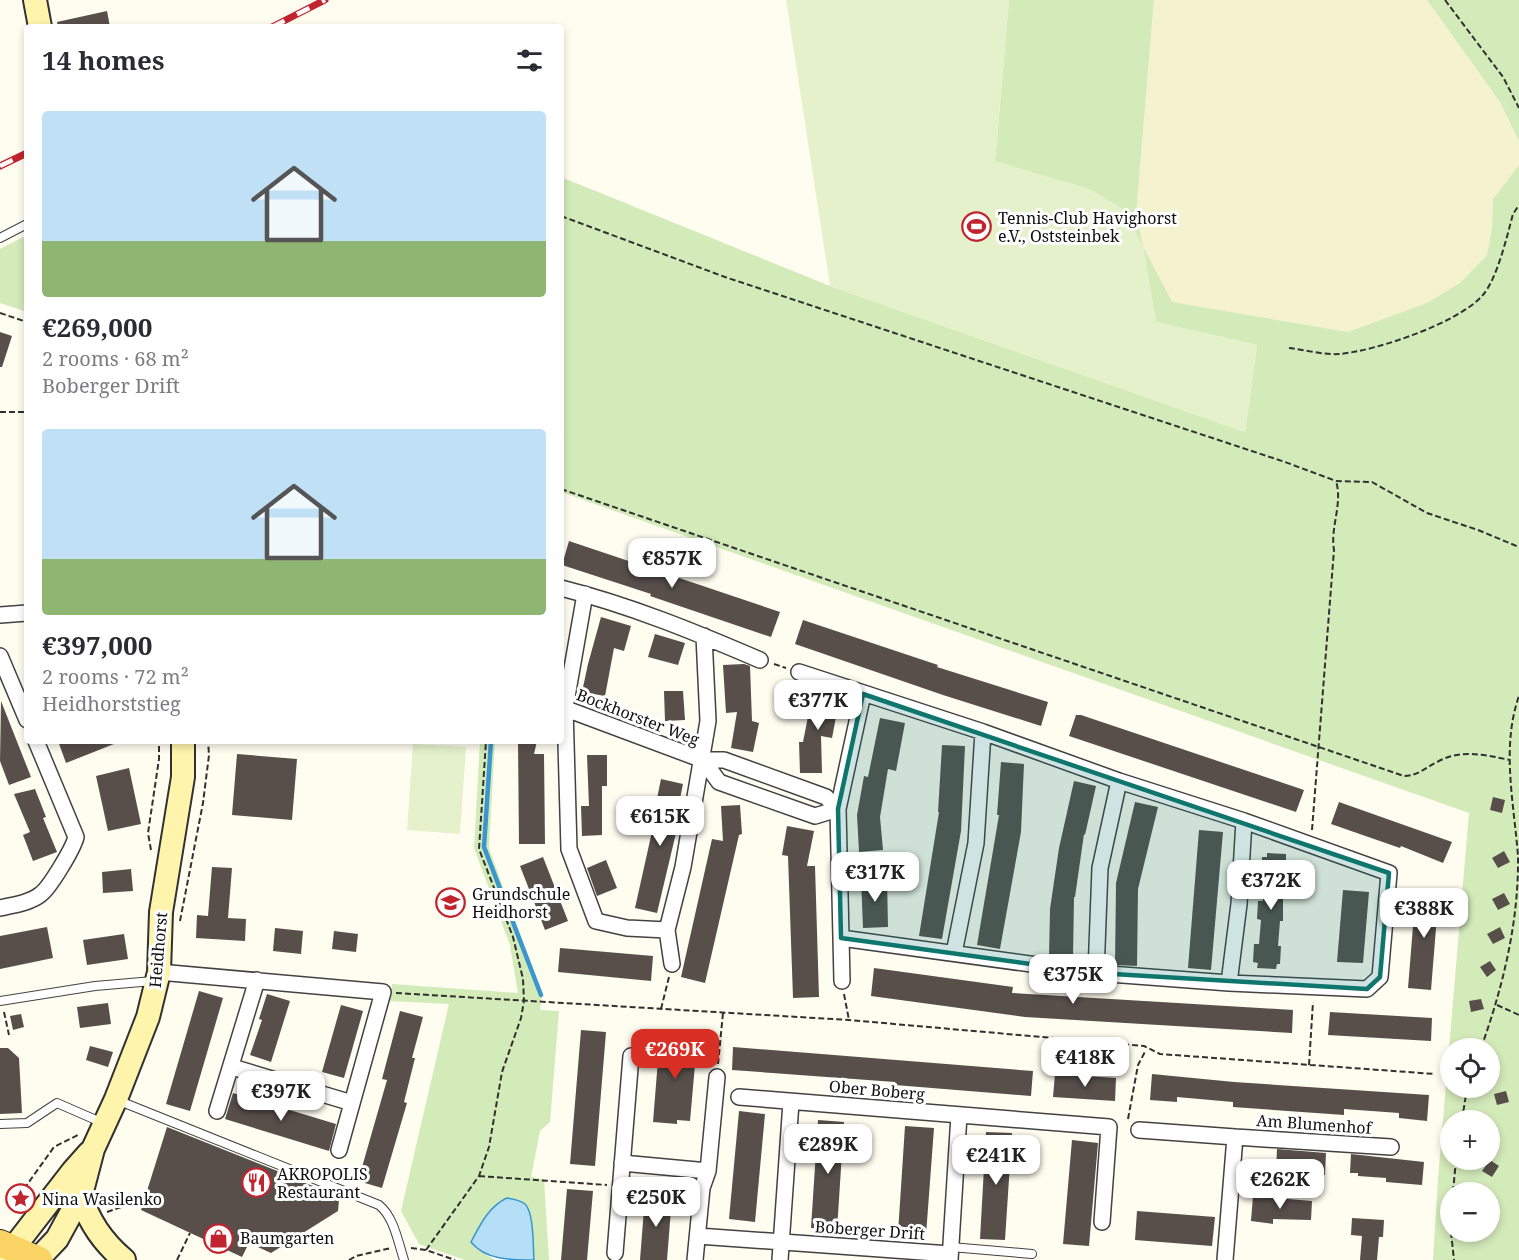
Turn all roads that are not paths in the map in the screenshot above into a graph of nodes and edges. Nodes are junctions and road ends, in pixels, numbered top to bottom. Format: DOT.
graph roads {
  1 [pos="35,0"];
  2 [pos="39,24"];
  3 [pos="24,226"];
  4 [pos="0,238"];
  5 [pos="564,589"];
  6 [pos="585,594"];
  7 [pos="24,614"];
  8 [pos="0,615"];
  9 [pos="704,636"];
  10 [pos="0,656"];
  11 [pos="760,660"];
  12 [pos="799,672"];
  13 [pos="863,694"];
  14 [pos="564,703"];
  15 [pos="564,708"];
  16 [pos="24,713"];
  17 [pos="564,732"];
  18 [pos="983,732"];
  19 [pos="37,744"];
  20 [pos="183,744"];
  21 [pos="703,760"];
  22 [pos="1119,781"];
  23 [pos="838,809"];
  24 [pos="1244,821"];
  25 [pos="0,908"];
  26 [pos="667,930"];
  27 [pos="841,938"];
  28 [pos="954,953"];
  29 [pos="672,964"];
  30 [pos="1096,973"];
  31 [pos="158,976"];
  32 [pos="257,980"];
  33 [pos="842,981"];
  34 [pos="1229,983"];
  35 [pos="1,1000"];
  36 [pos="631,1056"];
  37 [pos="232,1067"];
  38 [pos="717,1077"];
  39 [pos="739,1097"];
  40 [pos="116,1099"];
  41 [pos="791,1102"];
  42 [pos="352,1103"];
  43 [pos="217,1111"];
  44 [pos="959,1115"];
  45 [pos="0,1124"];
  46 [pos="105,1124"];
  47 [pos="1139,1130"];
  48 [pos="1235,1137"];
  49 [pos="1391,1147"];
  50 [pos="93,1149"];
  51 [pos="339,1150"];
  52 [pos="622,1163"];
  53 [pos="708,1171"];
  54 [pos="81,1195"];
  55 [pos="1102,1222"];
  56 [pos="698,1236"];
  57 [pos="781,1242"];
  58 [pos="6,1250"];
  59 [pos="615,1253"];
  60 [pos="950,1254"];
  61 [pos="1032,1254"];
  62 [pos="38,1260"];
  63 [pos="124,1260"];
  64 [pos="404,1260"];
  65 [pos="695,1260"];
  66 [pos="780,1260"];
  67 [pos="1225,1260"];
  1 -- 2 [label="street"];
  3 -- 4 [label="lane"];
  5 -- 6 [label="street"];
  6 -- 9 [label="street"];
  6 -- 14 [label="street"];
  7 -- 8 [label="street"];
  9 -- 11 [label="street"];
  9 -- 21 [label="street"];
  10 -- 16 [label="street"];
  12 -- 13 [label="street"];
  13 -- 18 [label="street"];
  13 -- 23 [label="street"];
  15 -- 21 [label="street, Bockhorster Weg"];
  17 -- 26 [label="street"];
  18 -- 22 [label="street"];
  18 -- 28 [label="street"];
  19 -- 25 [label="street"];
  20 -- 31 [label="street, Heidhorst"];
  21 -- 23 [label="street, Bockhorster Weg"];
  21 -- 23 [label="street, Bockhorster Weg"];
  21 -- 26 [label="street"];
  22 -- 24 [label="street"];
  22 -- 30 [label="street"];
  23 -- 27 [label="street"];
  24 -- 34 [label="street"];
  24 -- 34 [label="street"];
  26 -- 29 [label="street"];
  27 -- 28 [label="street"];
  27 -- 33 [label="street"];
  28 -- 30 [label="street"];
  30 -- 34 [label="street"];
  31 -- 32 [label="street"];
  31 -- 35 [label="lane"];
  31 -- 40 [label="street, Heidhorst"];
  32 -- 37 [label="street"];
  32 -- 42 [label="street"];
  36 -- 52 [label="street"];
  37 -- 42 [label="street"];
  37 -- 43 [label="street"];
  38 -- 53 [label="street"];
  39 -- 41 [label="street, Ober Boberg"];
  40 -- 46 [label="street, Heidhorst"];
  40 -- 64 [label="lane"];
  41 -- 44 [label="street, Ober Boberg"];
  41 -- 57 [label="street"];
  42 -- 51 [label="street"];
  44 -- 55 [label="street, Ober Boberg"];
  44 -- 60 [label="street"];
  45 -- 46 [label="lane"];
  46 -- 50 [label="street, Heidhorst"];
  47 -- 48 [label="street, Am Blumenhof"];
  48 -- 49 [label="street, Am Blumenhof"];
  48 -- 67 [label="street, Am Blumenhof"];
  50 -- 54 [label="street, Heidhorst"];
  50 -- 58 [label="street, Heidhorst"];
  52 -- 53 [label="street"];
  52 -- 59 [label="street"];
  53 -- 56 [label="street"];
  54 -- 62 [label="street, Heidhorst"];
  54 -- 63 [label="street"];
  56 -- 57 [label="street, Boberger Drift"];
  56 -- 65 [label="street"];
  57 -- 60 [label="street, Boberger Drift"];
  57 -- 66 [label="street"];
  58 -- 62 [label="main road"];
  60 -- 61 [label="lane"];
}
